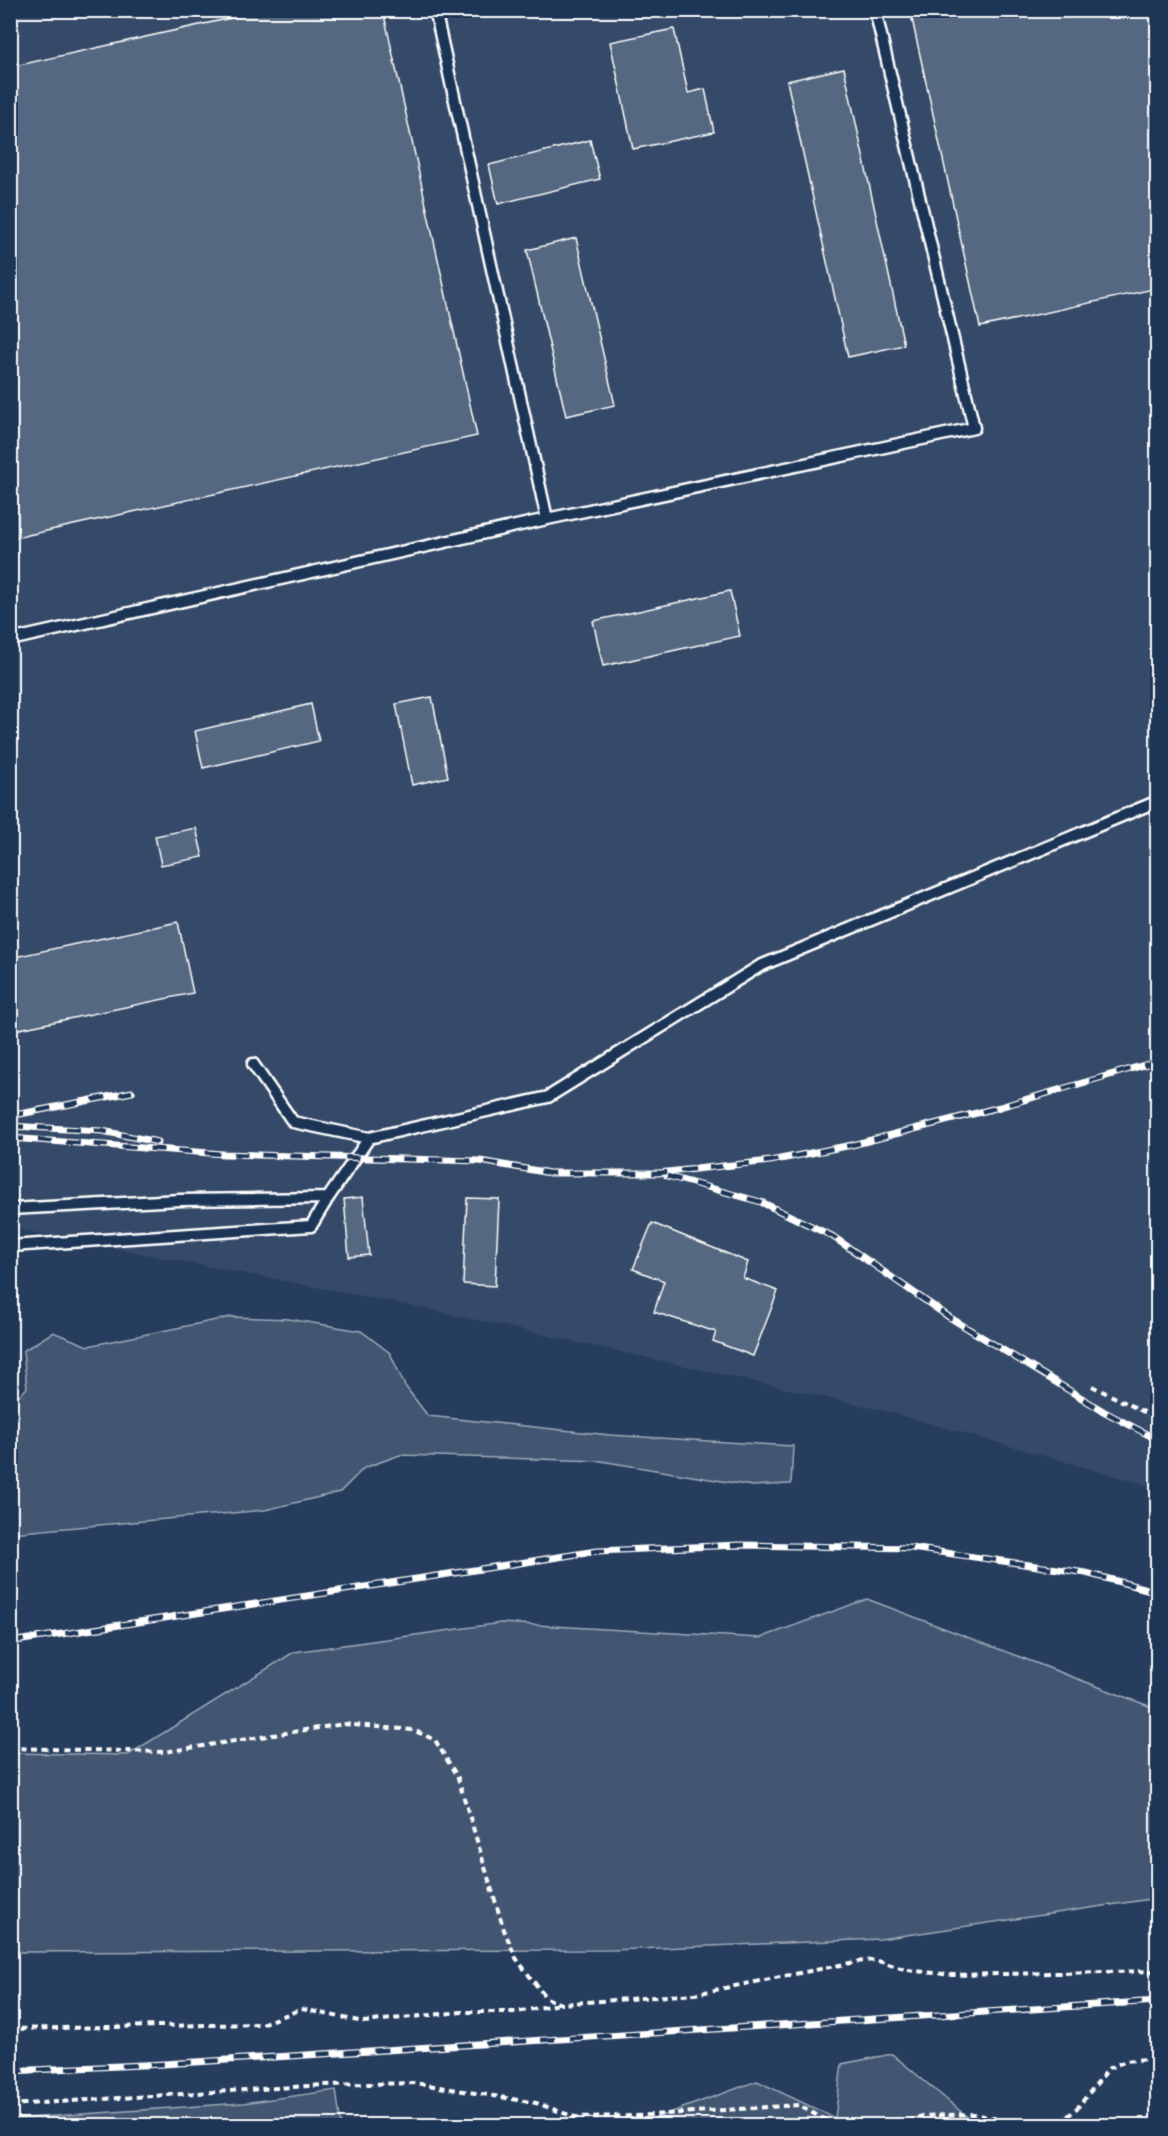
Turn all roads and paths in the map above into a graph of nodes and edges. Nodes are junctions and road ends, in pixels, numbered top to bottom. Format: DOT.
graph roads {
  1 [pos="435,10"];
  2 [pos="875,10"];
  3 [pos="547,519"];
  4 [pos="10,640"];
  5 [pos="1158,801"];
  6 [pos="253,1065"];
  7 [pos="369,1138"];
  8 [pos="328,1198"];
  9 [pos="10,1209"];
  10 [pos="10,1246"];
  11 [pos="1092,1386"];
  12 [pos="1158,1419"];
  13 [pos="10,1748"];
  14 [pos="1158,1971"];
  15 [pos="561,2004"];
  16 [pos="10,2029"];
  17 [pos="1158,2058"];
  18 [pos="10,2105"];
  19 [pos="836,2126"];
  20 [pos="898,2126"];
  21 [pos="1028,2126"];
  22 [pos="1039,2126"];
  1 -- 3 [label="lane"];
  2 -- 3 [label="lane"];
  3 -- 4 [label="lane"];
  5 -- 7 [label="lane"];
  6 -- 7 [label="lane"];
  7 -- 8 [label="lane"];
  8 -- 9 [label="lane"];
  8 -- 10 [label="lane"];
  11 -- 12 [label="path"];
  13 -- 15 [label="path"];
  14 -- 15 [label="path"];
  15 -- 16 [label="path"];
  17 -- 22 [label="path"];
  18 -- 19 [label="path"];
  20 -- 21 [label="path"];
}
